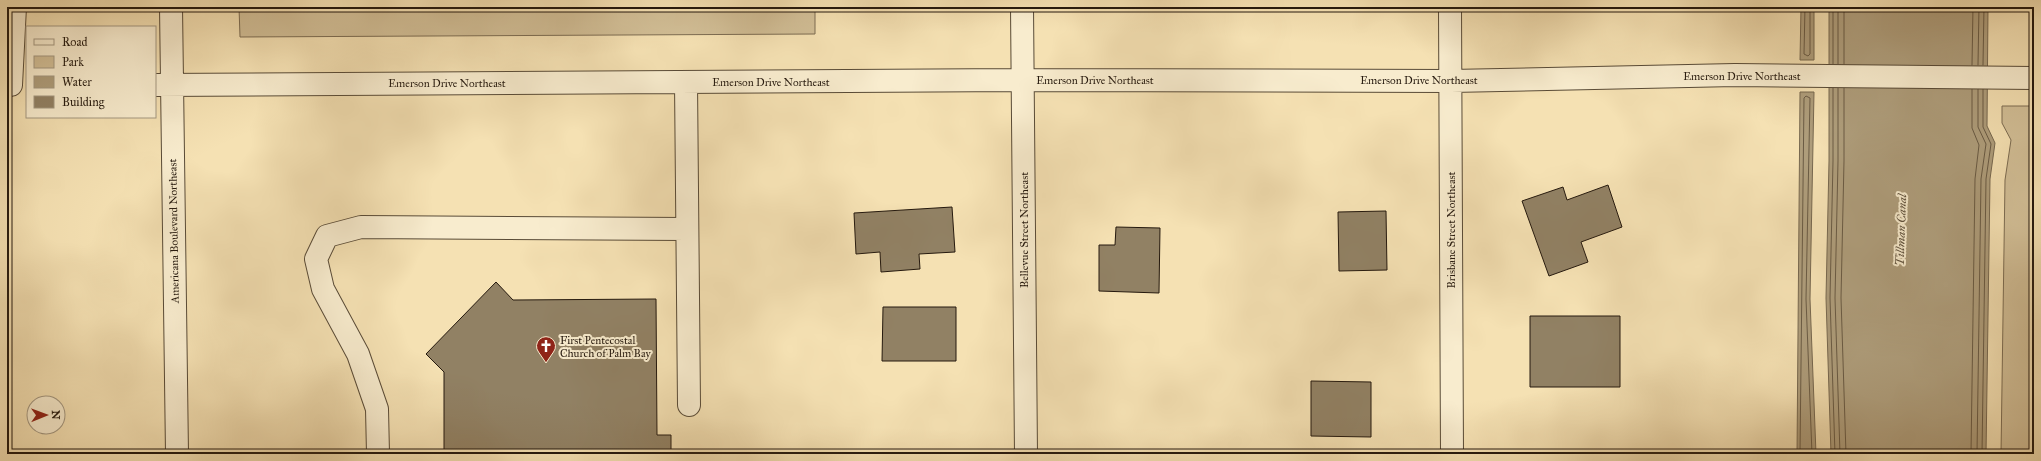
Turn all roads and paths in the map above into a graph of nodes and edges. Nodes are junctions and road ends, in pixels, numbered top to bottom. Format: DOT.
graph roads {
  1 [pos="15,7"];
  2 [pos="171,7"];
  3 [pos="1022,7"];
  4 [pos="1450,7"];
  5 [pos="2034,78"];
  6 [pos="1023,80"];
  7 [pos="1451,81"];
  8 [pos="686,82"];
  9 [pos="15,85"];
  10 [pos="164,85"];
  11 [pos="687,230"];
  12 [pos="689,405"];
  13 [pos="177,454"];
  14 [pos="378,454"];
  15 [pos="1026,454"];
  16 [pos="1452,454"];
  1 -- 9 [label="street"];
  2 -- 10 [label="street, Americana Boulevard Northeast"];
  3 -- 6 [label="street, Bellevue Street Northeast"];
  4 -- 7 [label="street, Brisbane Street Northeast"];
  5 -- 7 [label="street, Emerson Drive Northeast"];
  6 -- 7 [label="street, Emerson Drive Northeast"];
  6 -- 8 [label="street, Emerson Drive Northeast"];
  6 -- 15 [label="street, Bellevue Street Northeast"];
  7 -- 16 [label="street, Brisbane Street Northeast"];
  8 -- 10 [label="street, Emerson Drive Northeast"];
  8 -- 11 [label="street"];
  10 -- 13 [label="street, Americana Boulevard Northeast"];
  11 -- 12 [label="street"];
  11 -- 14 [label="street"];
}
